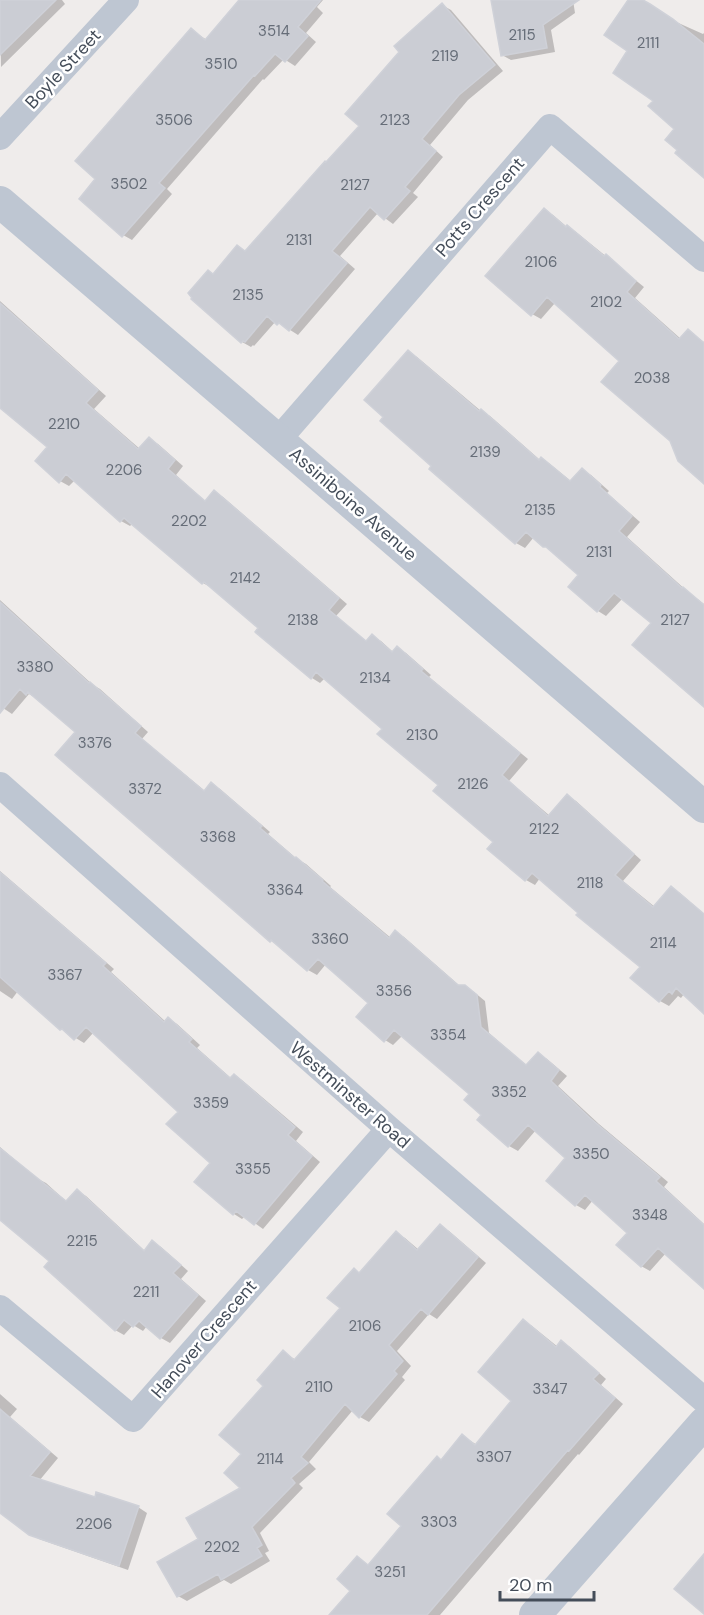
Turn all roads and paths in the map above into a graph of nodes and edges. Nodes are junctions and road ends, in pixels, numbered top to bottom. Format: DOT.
graph roads {
  1 [pos="126,0"];
  2 [pos="0,137"];
  3 [pos="0,202"];
  4 [pos="704,259"];
  5 [pos="278,440"];
  6 [pos="0,785"];
  7 [pos="703,804"];
  8 [pos="389,1129"];
  9 [pos="0,1308"];
  10 [pos="704,1400"];
  11 [pos="704,1423"];
  12 [pos="535,1615"];
  1 -- 2 [label="street, Boyle Street"];
  3 -- 5 [label="street, Assiniboine Avenue"];
  4 -- 5 [label="street, Potts Crescent"];
  5 -- 7 [label="street, Assiniboine Avenue"];
  6 -- 8 [label="street, Westminster Road"];
  8 -- 9 [label="street, Hanover Crescent"];
  8 -- 10 [label="street, Westminster Road"];
  11 -- 12 [label="street"];
}
